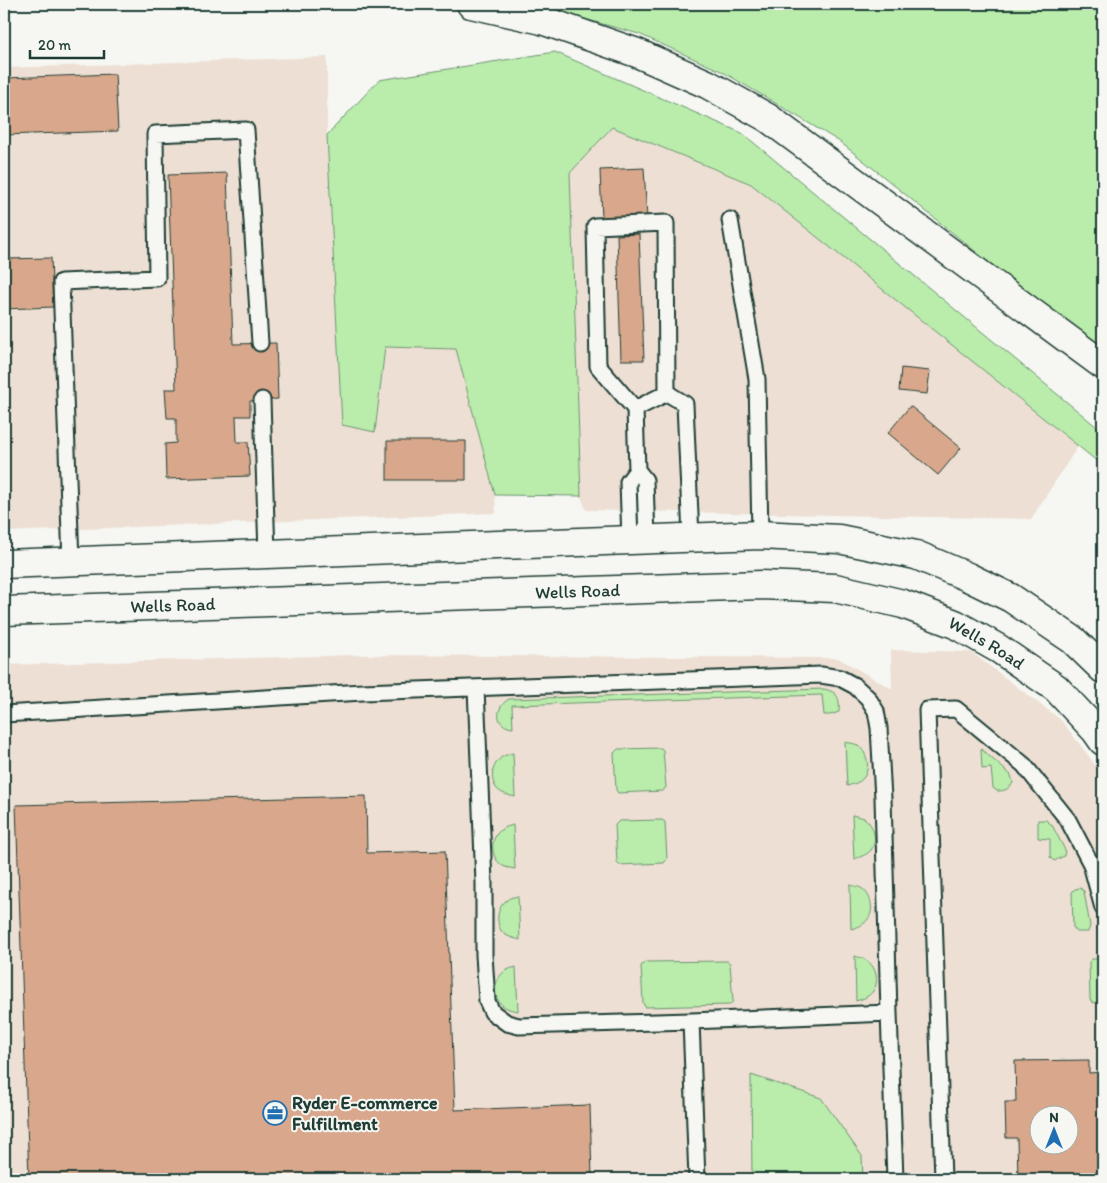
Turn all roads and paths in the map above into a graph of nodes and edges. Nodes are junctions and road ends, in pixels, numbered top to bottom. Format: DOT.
graph roads {
  1 [pos="471,4"];
  2 [pos="730,220"];
  3 [pos="260,343"];
  4 [pos="1103,365"];
  5 [pos="667,393"];
  6 [pos="262,400"];
  7 [pos="635,409"];
  8 [pos="760,535"];
  9 [pos="691,537"];
  10 [pos="639,539"];
  11 [pos="267,554"];
  12 [pos="71,562"];
  13 [pos="4,564"];
  14 [pos="4,611"];
  15 [pos="1103,668"];
  16 [pos="476,688"];
  17 [pos="4,714"];
  18 [pos="1103,741"];
  19 [pos="1103,908"];
  20 [pos="889,1013"];
  21 [pos="691,1021"];
  22 [pos="696,1179"];
  23 [pos="896,1179"];
  24 [pos="943,1179"];
  1 -- 4 [label="main road"];
  2 -- 8 [label="lane"];
  3 -- 12 [label="lane"];
  5 -- 7 [label="lane"];
  5 -- 7 [label="lane"];
  5 -- 9 [label="lane"];
  6 -- 11 [label="lane"];
  7 -- 10 [label="lane"];
  8 -- 9 [label="main road"];
  8 -- 15 [label="main road"];
  9 -- 10 [label="main road"];
  10 -- 11 [label="main road"];
  11 -- 12 [label="main road"];
  12 -- 13 [label="main road"];
  14 -- 18 [label="main road, Wells Road"];
  16 -- 17 [label="lane"];
  16 -- 20 [label="lane"];
  16 -- 21 [label="lane"];
  19 -- 24 [label="lane"];
  20 -- 21 [label="lane"];
  20 -- 23 [label="lane"];
  21 -- 22 [label="lane"];
}
